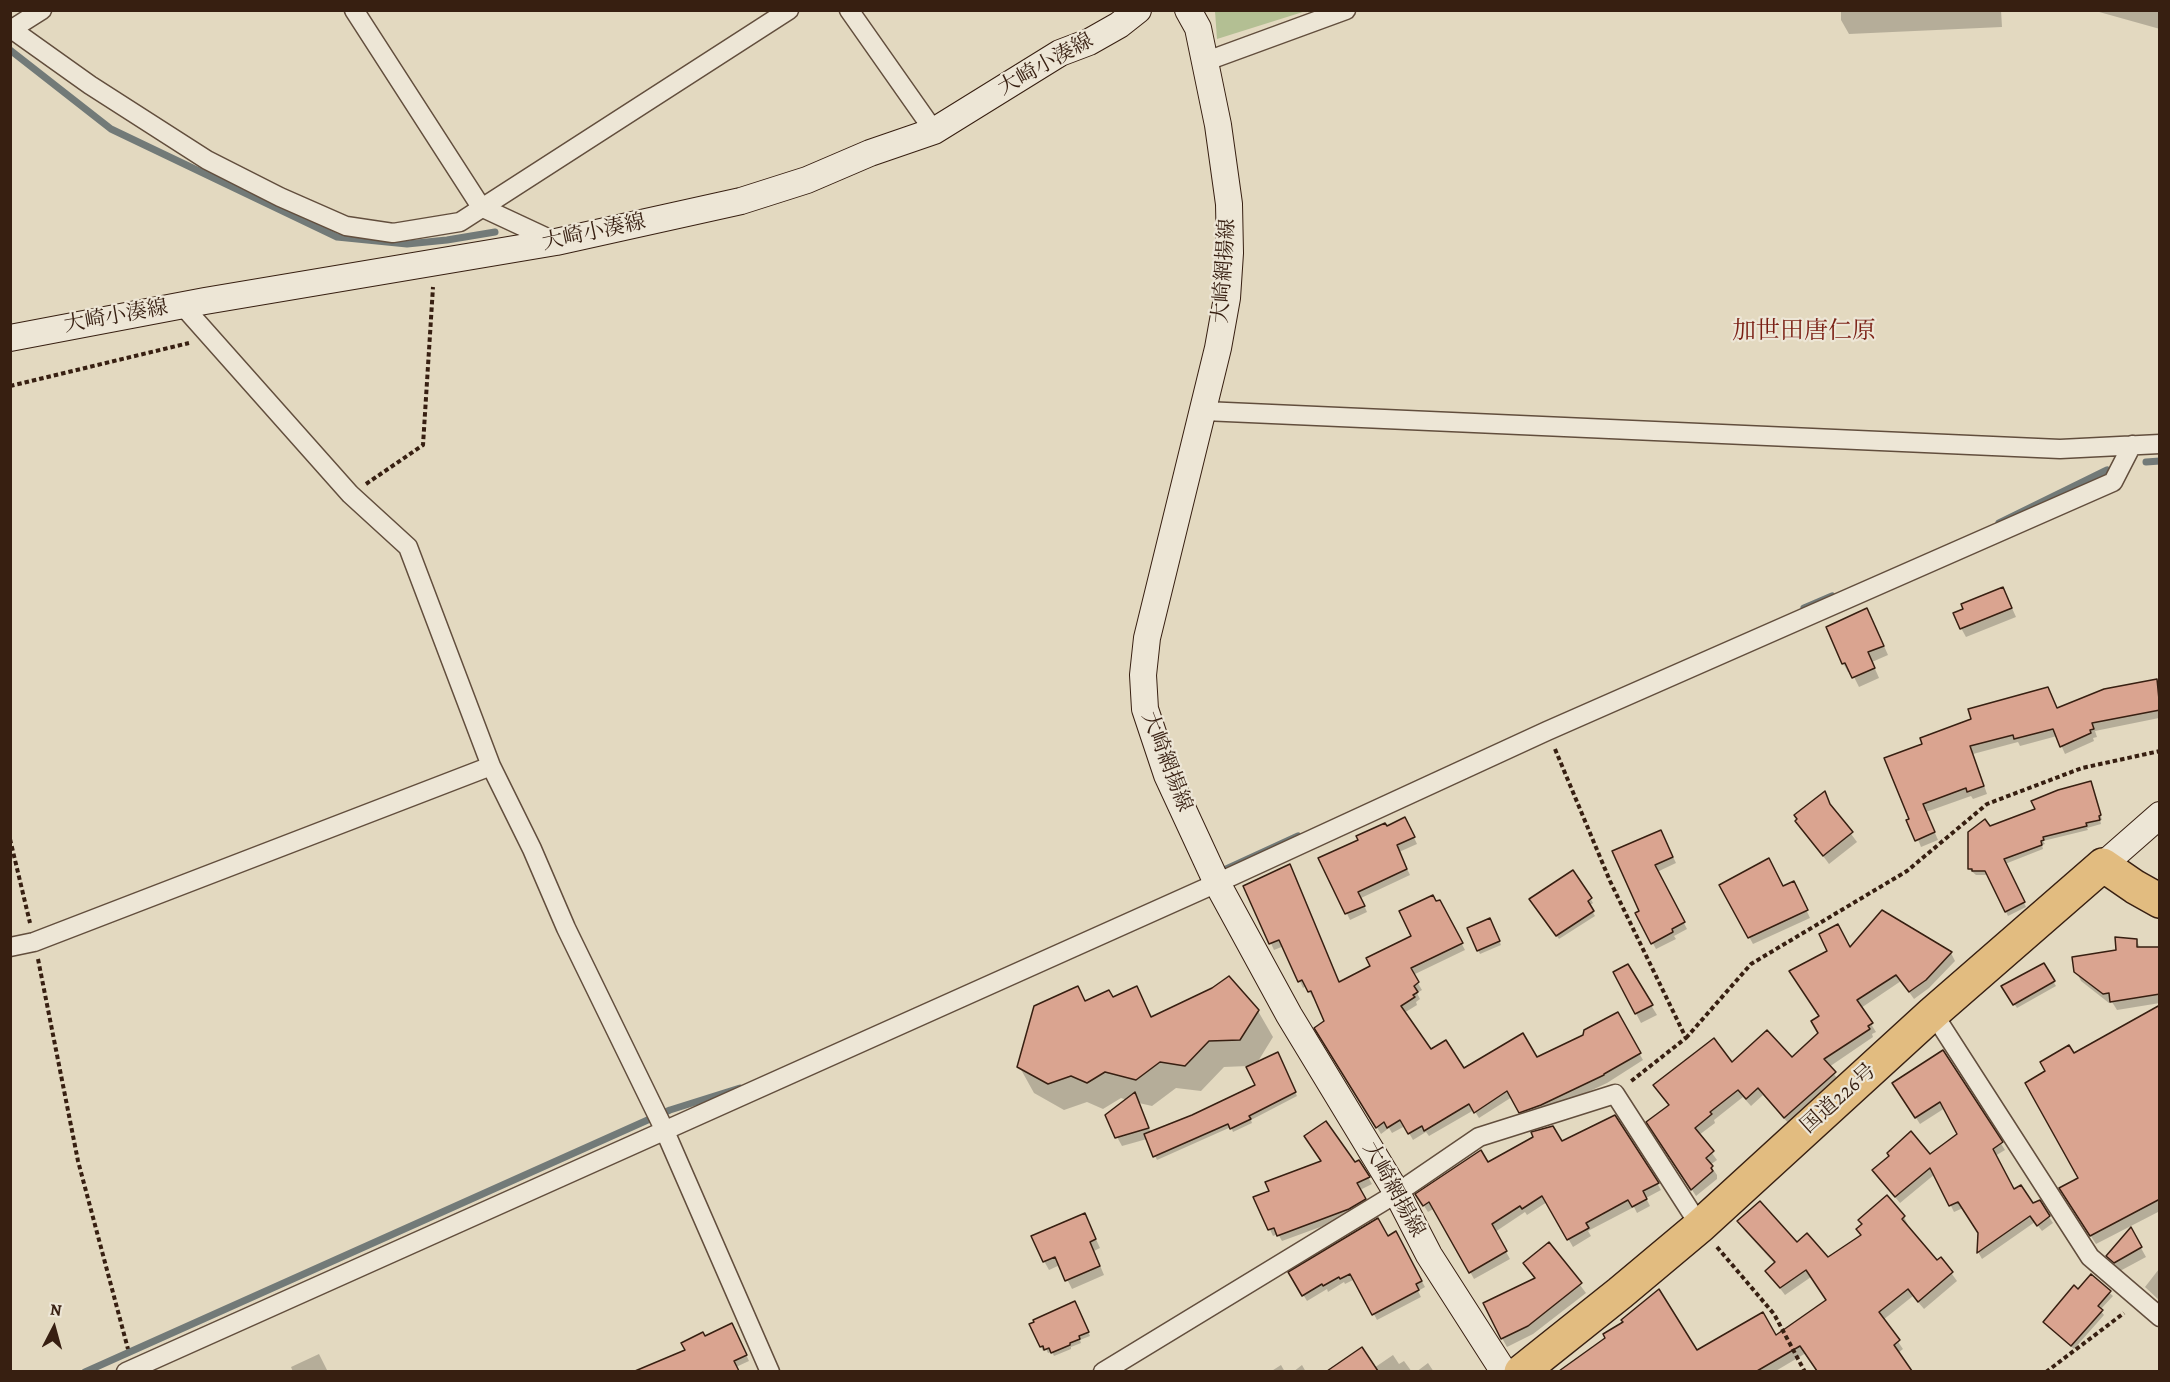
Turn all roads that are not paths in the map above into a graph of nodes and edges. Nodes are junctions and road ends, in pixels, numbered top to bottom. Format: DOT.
graph roads {
  1 [pos="42,10"];
  2 [pos="354,10"];
  3 [pos="789,10"];
  4 [pos="849,10"];
  5 [pos="1138,10"];
  6 [pos="1188,10"];
  7 [pos="1346,10"];
  8 [pos="11,29"];
  9 [pos="1204,62"];
  10 [pos="934,130"];
  11 [pos="481,207"];
  12 [pos="556,242"];
  13 [pos="182,305"];
  14 [pos="10,338"];
  15 [pos="1204,411"];
  16 [pos="2160,444"];
  17 [pos="2132,445"];
  18 [pos="491,766"];
  19 [pos="2160,815"];
  20 [pos="2103,865"];
  21 [pos="1217,883"];
  22 [pos="2160,901"];
  23 [pos="10,948"];
  24 [pos="1933,1013"];
  25 [pos="661,1123"];
  26 [pos="1397,1193"];
  27 [pos="1700,1226"];
  28 [pos="2160,1317"];
  29 [pos="133,1370"];
  30 [pos="770,1371"];
  31 [pos="1103,1371"];
  32 [pos="1504,1371"];
  33 [pos="1521,1371"];
  1 -- 8 [label="street"];
  2 -- 11 [label="street"];
  3 -- 11 [label="street"];
  4 -- 10 [label="street"];
  5 -- 10 [label="street, 大崎小湊線"];
  6 -- 9 [label="street, 大崎網揚線"];
  7 -- 9 [label="street"];
  8 -- 11 [label="street"];
  9 -- 15 [label="street, 大崎網揚線"];
  10 -- 12 [label="street, 大崎小湊線"];
  11 -- 12 [label="street"];
  12 -- 13 [label="street, 大崎小湊線"];
  13 -- 14 [label="street, 大崎小湊線"];
  13 -- 18 [label="street"];
  15 -- 17 [label="street"];
  15 -- 21 [label="street, 大崎網揚線"];
  16 -- 17 [label="street"];
  17 -- 21 [label="street"];
  18 -- 23 [label="street"];
  18 -- 25 [label="street"];
  19 -- 20 [label="street"];
  20 -- 22 [label="highway"];
  20 -- 24 [label="highway, 国道226号"];
  21 -- 25 [label="street"];
  21 -- 26 [label="street, 大崎網揚線"];
  24 -- 27 [label="highway, 国道226号"];
  24 -- 28 [label="street"];
  25 -- 29 [label="street"];
  25 -- 30 [label="street"];
  26 -- 27 [label="street"];
  26 -- 31 [label="street"];
  26 -- 32 [label="street, 大崎網揚線"];
  27 -- 33 [label="highway, 国道226号"];
}
